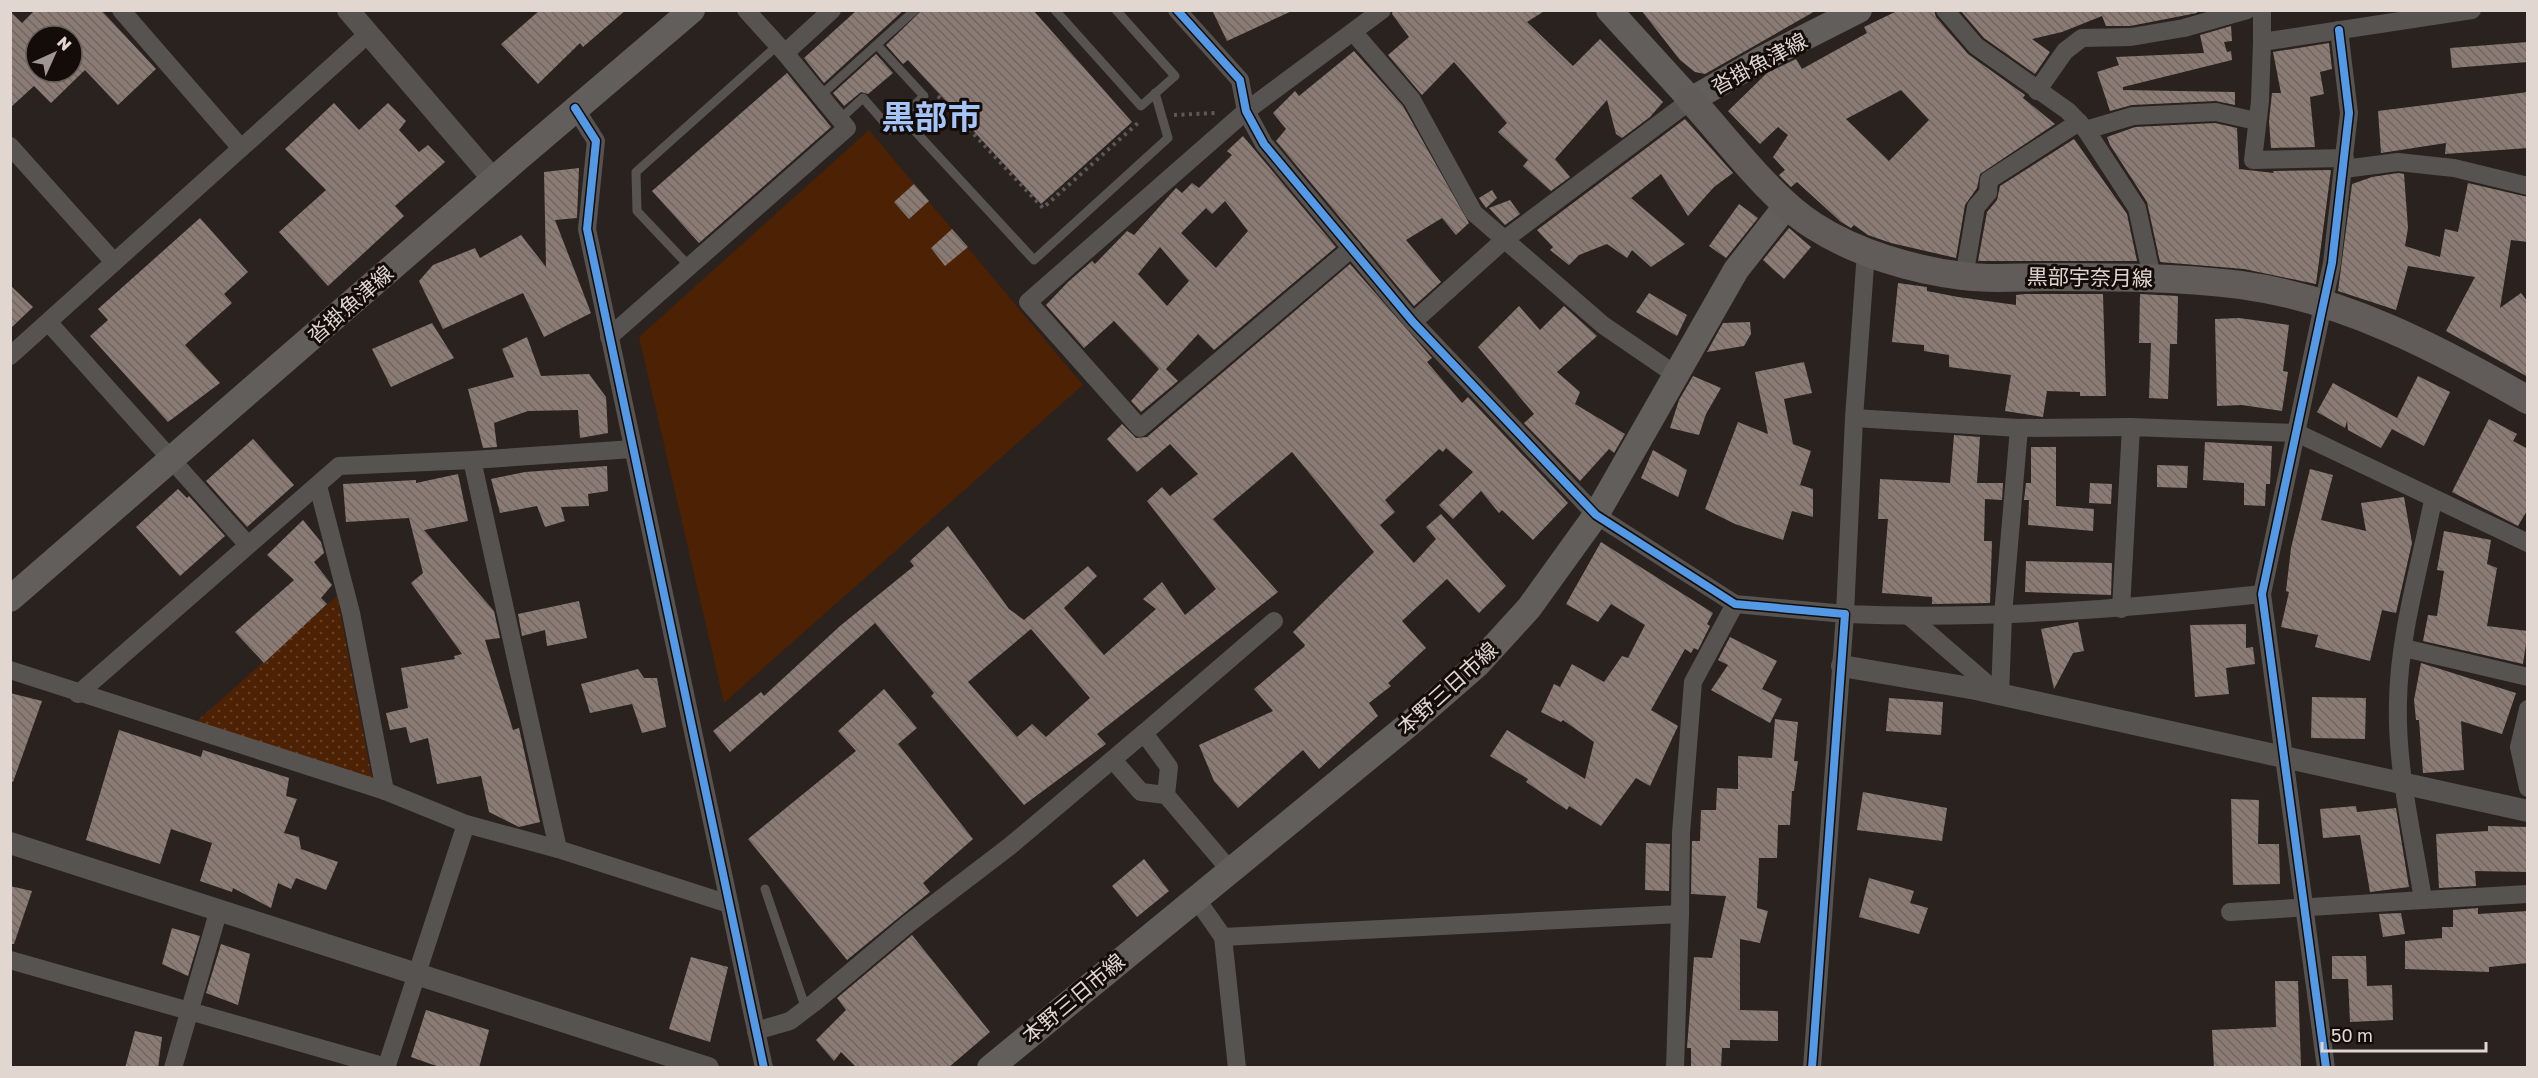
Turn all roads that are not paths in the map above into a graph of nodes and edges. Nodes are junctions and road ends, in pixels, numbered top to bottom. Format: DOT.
graph roads {
  1 [pos="121,10"];
  2 [pos="348,10"];
  3 [pos="692,10"];
  4 [pos="746,10"];
  5 [pos="832,10"];
  6 [pos="915,10"];
  7 [pos="1055,10"];
  8 [pos="1116,10"];
  9 [pos="1177,10"];
  10 [pos="1383,10"];
  11 [pos="1609,10"];
  12 [pos="1859,10"];
  13 [pos="1945,10"];
  14 [pos="2247,10"];
  15 [pos="2262,10"];
  16 [pos="2472,10"];
  17 [pos="2339,30"];
  18 [pos="1354,33"];
  19 [pos="368,34"];
  20 [pos="2262,42"];
  21 [pos="878,45"];
  22 [pos="781,49"];
  23 [pos="2037,91"];
  24 [pos="1155,93"];
  25 [pos="821,95"];
  26 [pos="1691,100"];
  27 [pos="575,108"];
  28 [pos="1246,111"];
  29 [pos="902,117"];
  30 [pos="840,119"];
  31 [pos="2256,121"];
  32 [pos="2082,126"];
  33 [pos="10,146"];
  34 [pos="241,148"];
  35 [pos="2345,163"];
  36 [pos="493,179"];
  37 [pos="2528,186"];
  38 [pos="1787,206"];
  39 [pos="1504,240"];
  40 [pos="1352,248"];
  41 [pos="1866,252"];
  42 [pos="114,262"];
  43 [pos="689,266"];
  44 [pos="1964,277"];
  45 [pos="2152,277"];
  46 [pos="2324,306"];
  47 [pos="1413,322"];
  48 [pos="49,323"];
  49 [pos="609,336"];
  50 [pos="10,356"];
  51 [pos="1676,375"];
  52 [pos="2528,400"];
  53 [pos="1854,418"];
  54 [pos="2131,427"];
  55 [pos="2019,428"];
  56 [pos="2297,433"];
  57 [pos="633,449"];
  58 [pos="171,458"];
  59 [pos="472,460"];
  60 [pos="318,486"];
  61 [pos="2433,500"];
  62 [pos="1596,515"];
  63 [pos="2528,543"];
  64 [pos="248,545"];
  65 [pos="2262,594"];
  66 [pos="10,599"];
  67 [pos="1734,604"];
  68 [pos="2121,609"];
  69 [pos="1845,614"];
  70 [pos="2003,615"];
  71 [pos="1910,617"];
  72 [pos="1274,621"];
  73 [pos="2404,648"];
  74 [pos="1842,666"];
  75 [pos="10,670"];
  76 [pos="2528,677"];
  77 [pos="78,694"];
  78 [pos="2000,695"];
  79 [pos="2528,709"];
  80 [pos="1144,733"];
  81 [pos="2284,758"];
  82 [pos="1113,760"];
  83 [pos="2404,784"];
  84 [pos="2528,788"];
  85 [pos="385,791"];
  86 [pos="1166,795"];
  87 [pos="2528,811"];
  88 [pos="466,824"];
  89 [pos="10,843"];
  90 [pos="558,849"];
  91 [pos="1229,869"];
  92 [pos="765,889"];
  93 [pos="2528,894"];
  94 [pos="1195,897"];
  95 [pos="2423,900"];
  96 [pos="729,904"];
  97 [pos="2303,907"];
  98 [pos="219,909"];
  99 [pos="2230,912"];
  100 [pos="1680,914"];
  101 [pos="1223,937"];
  102 [pos="10,960"];
  103 [pos="416,972"];
  104 [pos="806,1009"];
  105 [pos="189,1011"];
  106 [pos="756,1031"];
  107 [pos="386,1067"];
  108 [pos="173,1068"];
  109 [pos="708,1068"];
  110 [pos="764,1068"];
  111 [pos="990,1068"];
  112 [pos="1237,1068"];
  113 [pos="1675,1068"];
  114 [pos="1812,1068"];
  115 [pos="2326,1068"];
  1 -- 34 [label="street"];
  2 -- 19 [label="street"];
  3 -- 27 [label="main road, 沓掛魚津線"];
  4 -- 22 [label="street"];
  5 -- 22 [label="street"];
  6 -- 21 [label="lane"];
  7 -- 24 [label="lane"];
  8 -- 24 [label="lane"];
  9 -- 28 [label="street"];
  10 -- 18 [label="street"];
  11 -- 26 [label="main road"];
  12 -- 26 [label="main road, 沓掛魚津線"];
  13 -- 23 [label="street"];
  14 -- 23 [label="street"];
  15 -- 20 [label="street"];
  16 -- 17 [label="street"];
  17 -- 20 [label="street"];
  17 -- 35 [label="street"];
  18 -- 28 [label="street"];
  18 -- 39 [label="street"];
  19 -- 34 [label="street"];
  19 -- 36 [label="street"];
  20 -- 31 [label="street"];
  21 -- 25 [label="lane"];
  21 -- 29 [label="lane"];
  22 -- 25 [label="street"];
  22 -- 43 [label="lane"];
  23 -- 32 [label="street"];
  24 -- 29 [label="lane"];
  25 -- 30 [label="street"];
  26 -- 38 [label="main road, 黒部宇奈月線"];
  26 -- 39 [label="street"];
  27 -- 36 [label="main road, 沓掛魚津線"];
  27 -- 49 [label="street"];
  28 -- 40 [label="street"];
  28 -- 40 [label="street"];
  29 -- 30 [label="lane"];
  30 -- 43 [label="street"];
  31 -- 32 [label="street"];
  31 -- 35 [label="street"];
  32 -- 44 [label="street"];
  32 -- 45 [label="street"];
  33 -- 42 [label="street"];
  34 -- 42 [label="street"];
  35 -- 37 [label="street"];
  35 -- 46 [label="street"];
  36 -- 58 [label="main road, 沓掛魚津線"];
  38 -- 41 [label="main road, 黒部宇奈月線"];
  38 -- 51 [label="main road, 本野三日市線"];
  39 -- 47 [label="street"];
  39 -- 51 [label="street"];
  40 -- 47 [label="street"];
  41 -- 44 [label="main road, 黒部宇奈月線"];
  41 -- 53 [label="street"];
  42 -- 48 [label="street"];
  43 -- 49 [label="street"];
  44 -- 45 [label="main road, 黒部宇奈月線"];
  45 -- 46 [label="main road, 黒部宇奈月線"];
  46 -- 52 [label="main road, 黒部宇奈月線"];
  46 -- 56 [label="street"];
  47 -- 62 [label="street"];
  48 -- 50 [label="street"];
  48 -- 58 [label="street"];
  49 -- 57 [label="street"];
  51 -- 62 [label="main road, 本野三日市線"];
  53 -- 55 [label="street"];
  53 -- 69 [label="street"];
  54 -- 55 [label="street"];
  54 -- 56 [label="street"];
  54 -- 68 [label="street"];
  55 -- 70 [label="street"];
  56 -- 61 [label="street"];
  56 -- 65 [label="street"];
  57 -- 59 [label="street"];
  57 -- 96 [label="street"];
  58 -- 64 [label="street"];
  58 -- 66 [label="main road, 沓掛魚津線"];
  59 -- 60 [label="street"];
  59 -- 90 [label="street"];
  60 -- 64 [label="street"];
  60 -- 85 [label="street"];
  61 -- 63 [label="street"];
  61 -- 73 [label="street"];
  62 -- 67 [label="street"];
  62 -- 91 [label="main road, 本野三日市線"];
  64 -- 77 [label="street"];
  65 -- 68 [label="street"];
  65 -- 81 [label="street"];
  67 -- 69 [label="street"];
  67 -- 100 [label="street"];
  68 -- 70 [label="street"];
  69 -- 71 [label="street"];
  69 -- 74 [label="street"];
  70 -- 71 [label="street"];
  70 -- 78 [label="street"];
  71 -- 78 [label="street"];
  72 -- 80 [label="street"];
  73 -- 76 [label="street"];
  73 -- 83 [label="street"];
  74 -- 78 [label="street"];
  74 -- 114 [label="street"];
  75 -- 77 [label="street"];
  77 -- 85 [label="street"];
  78 -- 81 [label="street"];
  79 -- 84 [label="street"];
  80 -- 82 [label="street"];
  80 -- 86 [label="street"];
  81 -- 83 [label="street"];
  81 -- 97 [label="street"];
  82 -- 86 [label="street"];
  82 -- 104 [label="street"];
  83 -- 87 [label="street"];
  83 -- 95 [label="street"];
  85 -- 88 [label="street"];
  86 -- 91 [label="street"];
  88 -- 90 [label="street"];
  88 -- 103 [label="street"];
  89 -- 98 [label="street"];
  90 -- 96 [label="street"];
  91 -- 94 [label="main road, 本野三日市線"];
  92 -- 104 [label="lane"];
  93 -- 95 [label="street"];
  94 -- 101 [label="street"];
  94 -- 111 [label="main road, 本野三日市線"];
  95 -- 97 [label="street"];
  96 -- 106 [label="street"];
  97 -- 99 [label="street"];
  97 -- 115 [label="street"];
  98 -- 103 [label="street"];
  98 -- 105 [label="street"];
  100 -- 101 [label="street"];
  100 -- 113 [label="street"];
  101 -- 112 [label="street"];
  102 -- 105 [label="street"];
  103 -- 107 [label="street"];
  103 -- 109 [label="street"];
  104 -- 106 [label="street"];
  105 -- 107 [label="street"];
  105 -- 108 [label="street"];
  106 -- 110 [label="street"];
}
